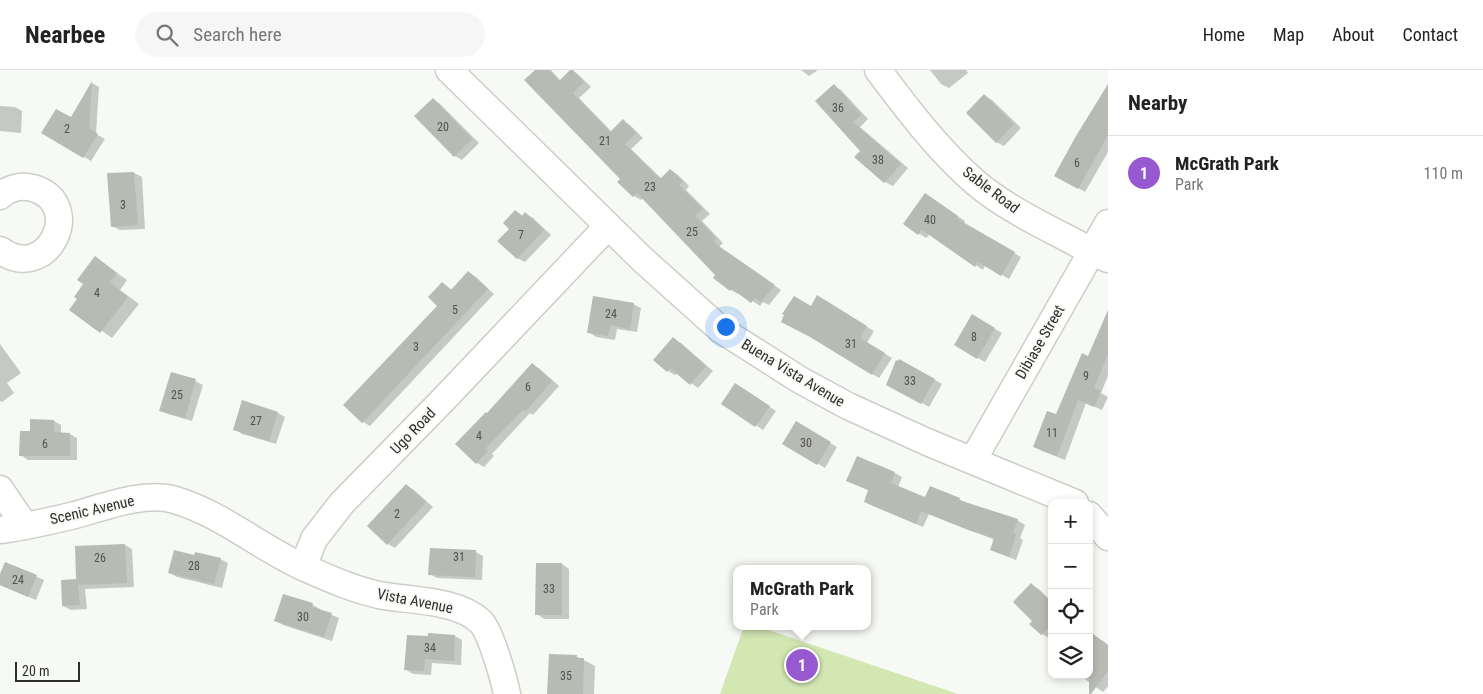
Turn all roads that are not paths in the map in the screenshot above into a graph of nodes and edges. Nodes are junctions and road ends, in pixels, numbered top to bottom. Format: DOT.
graph roads {
  1 [pos="449,70"];
  2 [pos="878,70"];
  3 [pos="0,196"];
  4 [pos="1108,223"];
  5 [pos="608,226"];
  6 [pos="0,250"];
  7 [pos="1100,256"];
  8 [pos="973,460"];
  9 [pos="0,489"];
  10 [pos="1066,499"];
  11 [pos="1093,520"];
  12 [pos="12,528"];
  13 [pos="1108,537"];
  14 [pos="304,567"];
  15 [pos="507,694"];
  1 -- 5 [label="street, Buena Vista Avenue"];
  2 -- 7 [label="street, Sable Road"];
  3 -- 6 [label="street"];
  4 -- 7 [label="street, Dibiase Street"];
  5 -- 8 [label="street, Buena Vista Avenue"];
  5 -- 14 [label="street, Ugo Road"];
  7 -- 8 [label="street, Dibiase Street"];
  8 -- 10 [label="street, Buena Vista Avenue"];
  9 -- 12 [label="street"];
  11 -- 13 [label="street"];
  12 -- 14 [label="street, Scenic Avenue"];
  14 -- 15 [label="street, Vista Avenue"];
}
